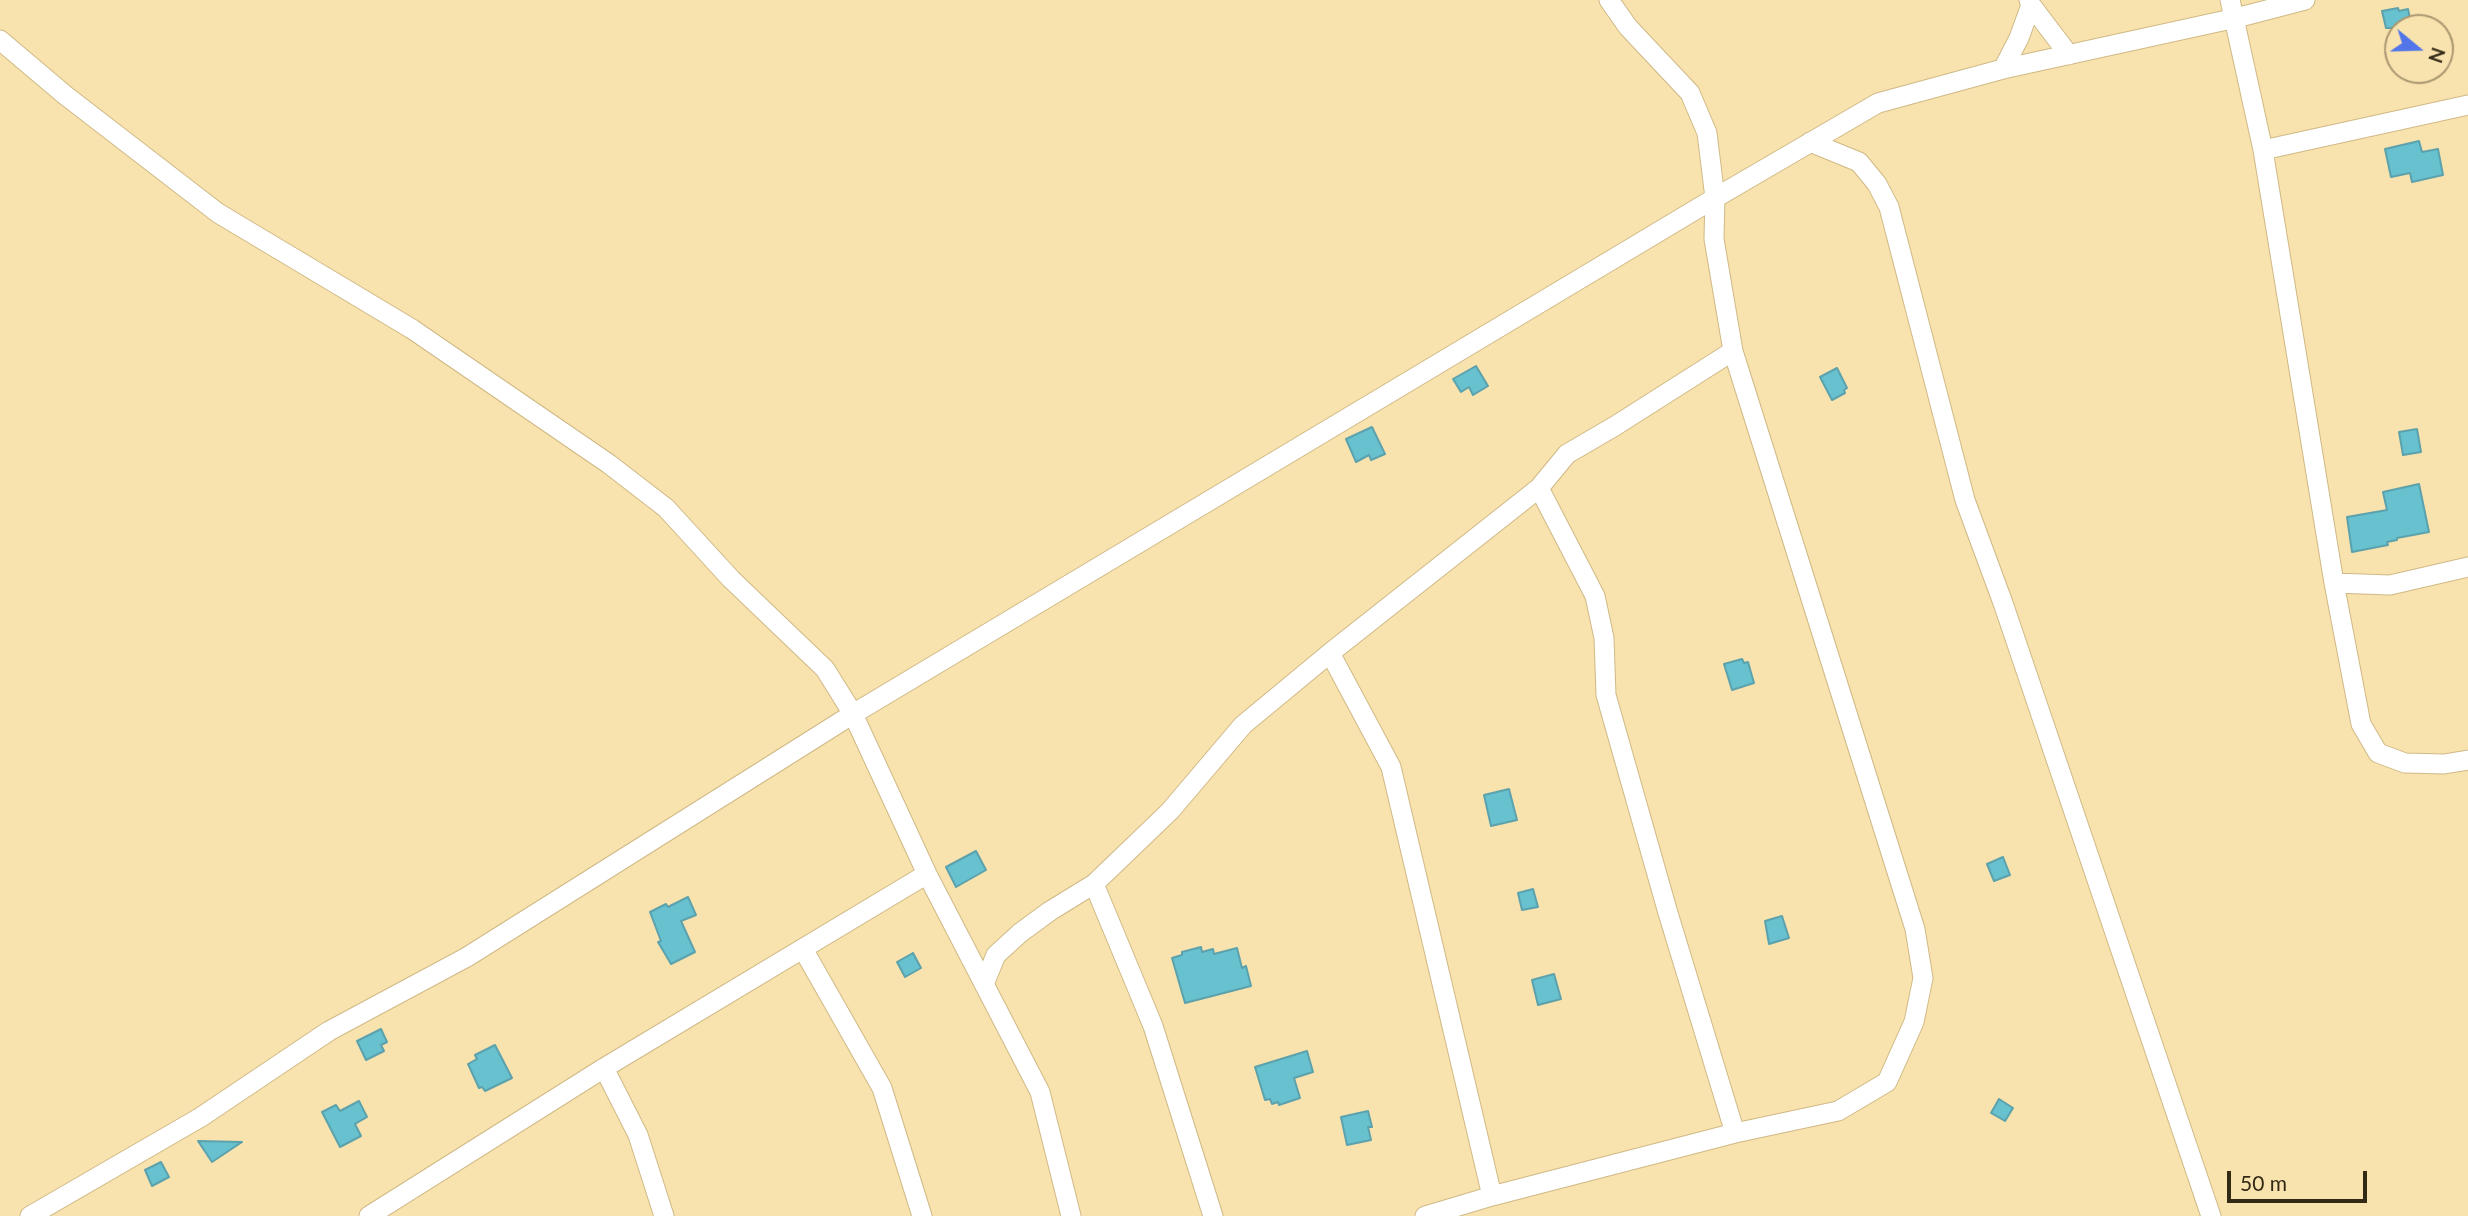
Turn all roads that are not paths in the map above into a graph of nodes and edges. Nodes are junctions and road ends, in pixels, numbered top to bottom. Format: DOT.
graph roads {
  1 [pos="1609,0"];
  2 [pos="2305,0"];
  3 [pos="2030,2"];
  4 [pos="2233,9"];
  5 [pos="0,40"];
  6 [pos="2069,54"];
  7 [pos="2003,69"];
  8 [pos="2468,105"];
  9 [pos="1810,142"];
  10 [pos="2263,150"];
  11 [pos="1715,198"];
  12 [pos="1733,351"];
  13 [pos="1539,488"];
  14 [pos="2468,567"];
  15 [pos="2334,583"];
  16 [pos="1330,653"];
  17 [pos="853,714"];
  18 [pos="2468,760"];
  19 [pos="927,874"];
  20 [pos="1094,884"];
  21 [pos="803,949"];
  22 [pos="984,984"];
  23 [pos="604,1068"];
  24 [pos="1735,1133"];
  25 [pos="1492,1196"];
  26 [pos="379,1214"];
  27 [pos="1071,1215"];
  28 [pos="30,1216"];
  29 [pos="664,1216"];
  30 [pos="922,1216"];
  31 [pos="1213,1216"];
  32 [pos="1425,1216"];
  33 [pos="2211,1216"];
  1 -- 11 [label="street"];
  2 -- 4 [label="street"];
  3 -- 6 [label="street"];
  3 -- 7 [label="street"];
  4 -- 6 [label="street"];
  4 -- 10 [label="street"];
  5 -- 17 [label="street"];
  6 -- 7 [label="street"];
  7 -- 9 [label="street"];
  8 -- 10 [label="street"];
  9 -- 11 [label="street"];
  9 -- 33 [label="street"];
  10 -- 15 [label="street"];
  11 -- 12 [label="street"];
  11 -- 17 [label="street"];
  12 -- 13 [label="street"];
  12 -- 24 [label="street"];
  13 -- 16 [label="street"];
  13 -- 24 [label="street"];
  14 -- 15 [label="street"];
  15 -- 18 [label="street"];
  16 -- 20 [label="street"];
  16 -- 25 [label="street"];
  17 -- 19 [label="street"];
  17 -- 28 [label="street"];
  19 -- 21 [label="street"];
  19 -- 22 [label="street"];
  20 -- 22 [label="street"];
  20 -- 31 [label="street"];
  21 -- 23 [label="street"];
  21 -- 30 [label="street"];
  22 -- 27 [label="street"];
  23 -- 26 [label="street"];
  23 -- 29 [label="street"];
  24 -- 25 [label="street"];
  25 -- 32 [label="street"];
}
